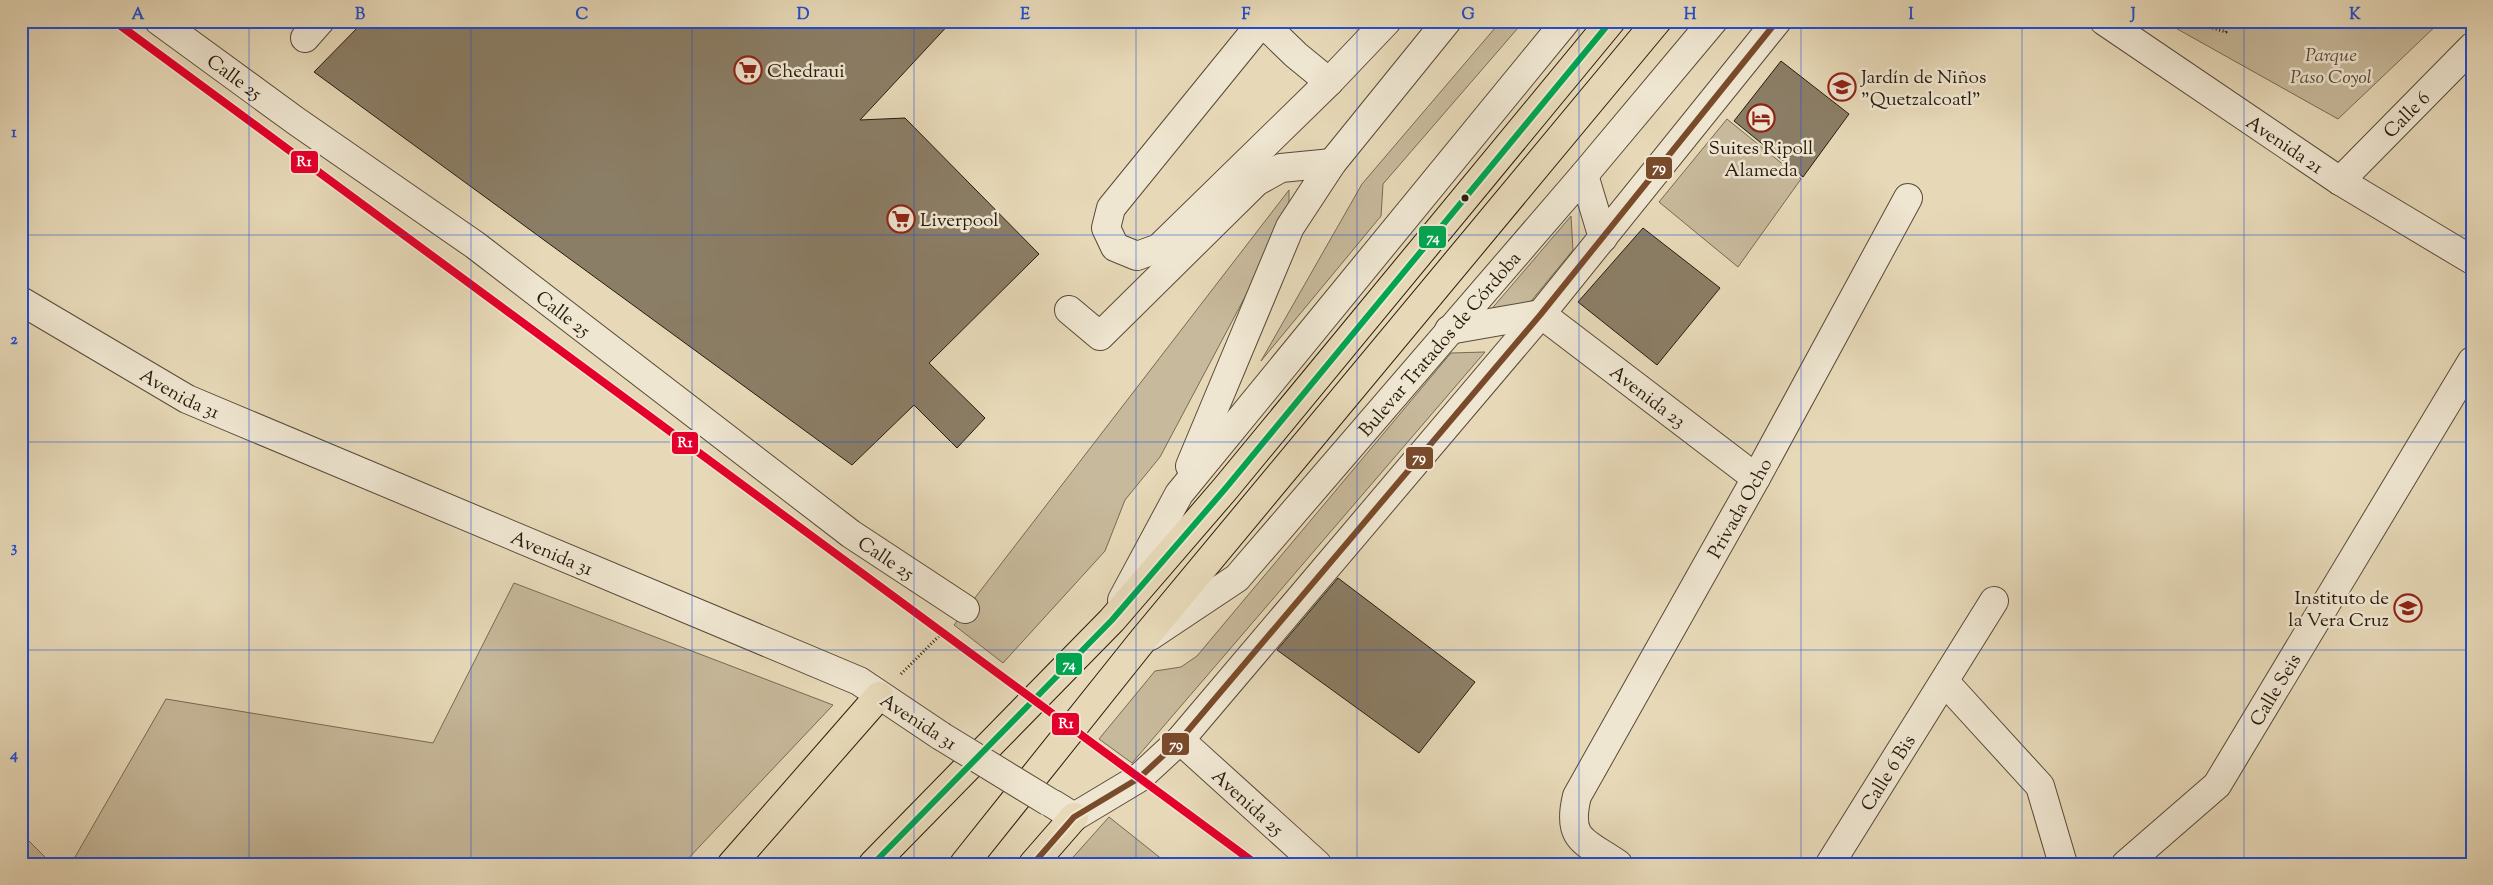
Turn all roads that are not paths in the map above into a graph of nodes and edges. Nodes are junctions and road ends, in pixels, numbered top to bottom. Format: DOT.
graph roads {
  1 [pos="159,21"];
  2 [pos="1387,21"];
  3 [pos="1447,21"];
  4 [pos="1566,21"];
  5 [pos="1611,21"];
  6 [pos="1657,21"];
  7 [pos="1713,21"];
  8 [pos="1777,21"];
  9 [pos="2104,21"];
  10 [pos="1263,22"];
  11 [pos="2472,47"];
  12 [pos="1329,82"];
  13 [pos="1332,163"];
  14 [pos="1584,175"];
  15 [pos="2340,181"];
  16 [pos="1908,198"];
  17 [pos="1603,238"];
  18 [pos="2472,260"];
  19 [pos="21,301"];
  20 [pos="1069,310"];
  21 [pos="1541,314"];
  22 [pos="1449,330"];
  23 [pos="2472,361"];
  24 [pos="1756,478"];
  25 [pos="1178,494"];
  26 [pos="1994,601"];
  27 [pos="965,609"];
  28 [pos="1112,620"];
  29 [pos="1142,641"];
  30 [pos="1945,682"];
  31 [pos="879,696"];
  32 [pos="1180,740"];
  33 [pos="1074,817"];
  34 [pos="1308,861"];
  35 [pos="732,864"];
  36 [pos="872,864"];
  37 [pos="964,864"];
  38 [pos="1033,864"];
  39 [pos="1618,864"];
  40 [pos="1830,864"];
  41 [pos="2063,864"];
  42 [pos="2126,864"];
  1 -- 27 [label="street, Calle 25"];
  2 -- 12 [label="street"];
  3 -- 13 [label="street"];
  4 -- 25 [label="street"];
  5 -- 28 [label="main road"];
  6 -- 29 [label="main road, Bulevar Tratados de Córdoba"];
  7 -- 14 [label="street, Bulevar Tratados de Córdoba"];
  8 -- 17 [label="street"];
  9 -- 15 [label="street, Avenida 21"];
  10 -- 12 [label="street"];
  10 -- 12 [label="street"];
  11 -- 15 [label="street, Calle 6"];
  13 -- 20 [label="street"];
  13 -- 25 [label="street"];
  14 -- 17 [label="street"];
  14 -- 22 [label="street, Bulevar Tratados de Córdoba"];
  15 -- 18 [label="street, Avenida 21"];
  16 -- 24 [label="street, Privada Ocho"];
  17 -- 21 [label="street"];
  19 -- 31 [label="street, Avenida 31"];
  21 -- 22 [label="street"];
  21 -- 24 [label="street, Avenida 23"];
  21 -- 32 [label="street"];
  22 -- 29 [label="street, Bulevar Tratados de Córdoba"];
  23 -- 42 [label="street, Calle Seis"];
  24 -- 39 [label="street, Privada Ocho"];
  25 -- 28 [label="street"];
  26 -- 30 [label="street, Calle 6 Bis"];
  28 -- 36 [label="main road"];
  29 -- 37 [label="main road, Bulevar Tratados de Córdoba"];
  30 -- 40 [label="street, Calle 6 Bis"];
  30 -- 41 [label="street"];
  31 -- 33 [label="street, Avenida 31, bridge"];
  31 -- 35 [label="main road"];
  32 -- 33 [label="street"];
  32 -- 34 [label="street, Avenida 25"];
  33 -- 38 [label="main road"];
}
